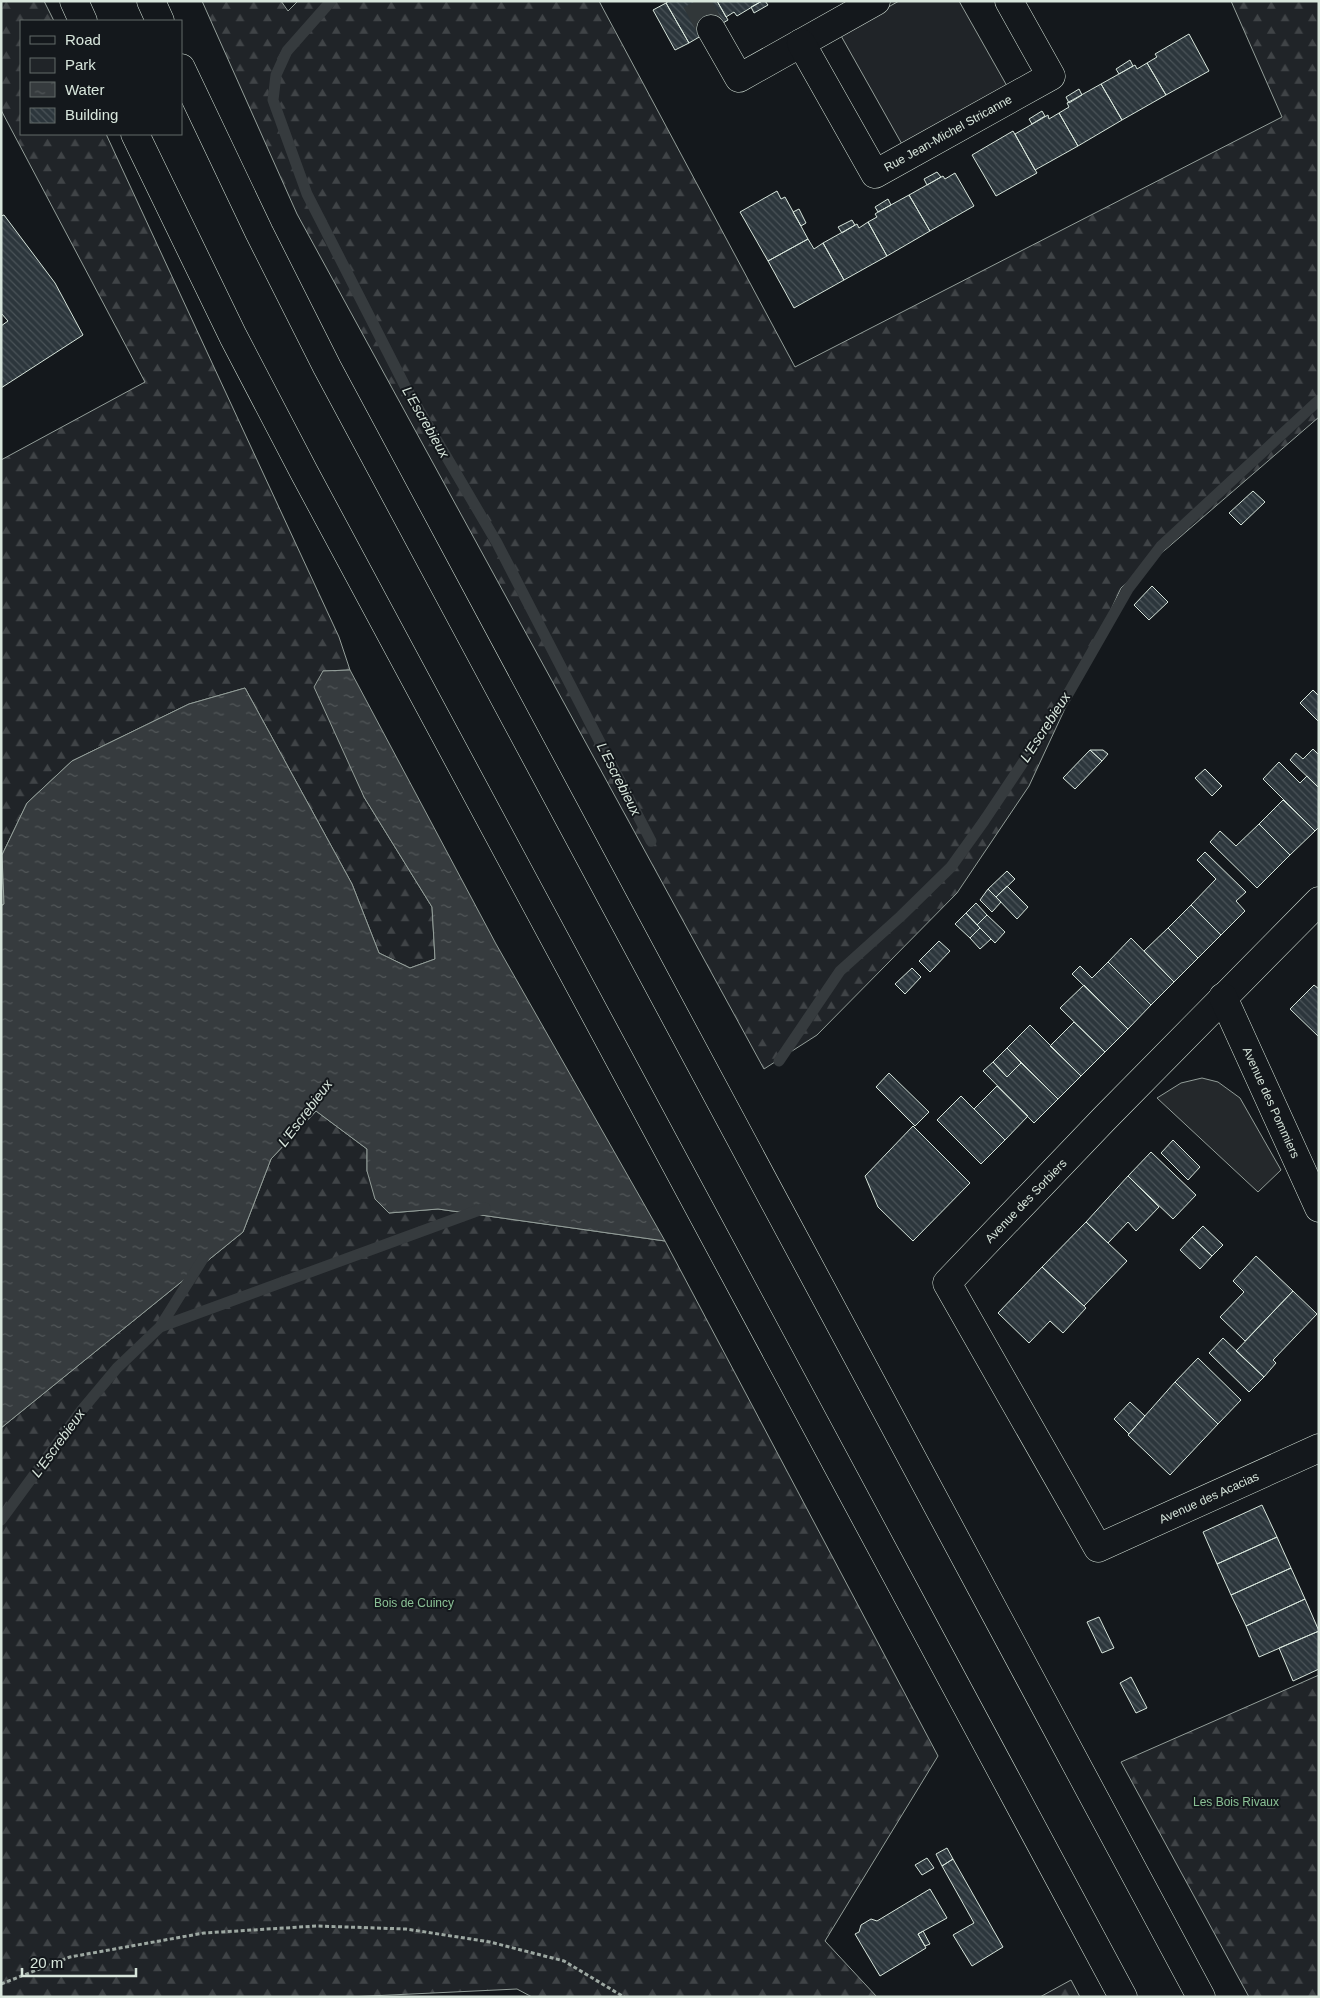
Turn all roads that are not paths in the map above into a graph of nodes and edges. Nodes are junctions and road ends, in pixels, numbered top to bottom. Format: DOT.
graph roads {
  1 [pos="74,1"];
  2 [pos="151,1"];
  3 [pos="876,1"];
  4 [pos="1009,1"];
  5 [pos="84,20"];
  6 [pos="160,20"];
  7 [pos="711,29"];
  8 [pos="801,43"];
  9 [pos="182,70"];
  10 [pos="135,135"];
  11 [pos="1319,901"];
  12 [pos="1223,997"];
  13 [pos="1319,1208"];
  14 [pos="1319,1448"];
  15 [pos="1098,1548"];
  16 [pos="1123,1997"];
  17 [pos="1201,1997"];
  1 -- 5 [label="main road"];
  2 -- 6 [label="main road"];
  3 -- 8 [label="main road"];
  4 -- 8 [label="main road, Rue Jean-Michel Stricanne"];
  7 -- 8 [label="main road"];
  9 -- 17 [label="main road"];
  10 -- 16 [label="main road"];
  11 -- 12 [label="main road, Avenue des Sorbiers"];
  12 -- 13 [label="main road, Avenue des Pommiers"];
  12 -- 15 [label="main road, Avenue des Sorbiers"];
  14 -- 15 [label="main road, Avenue des Acacias"];
}
